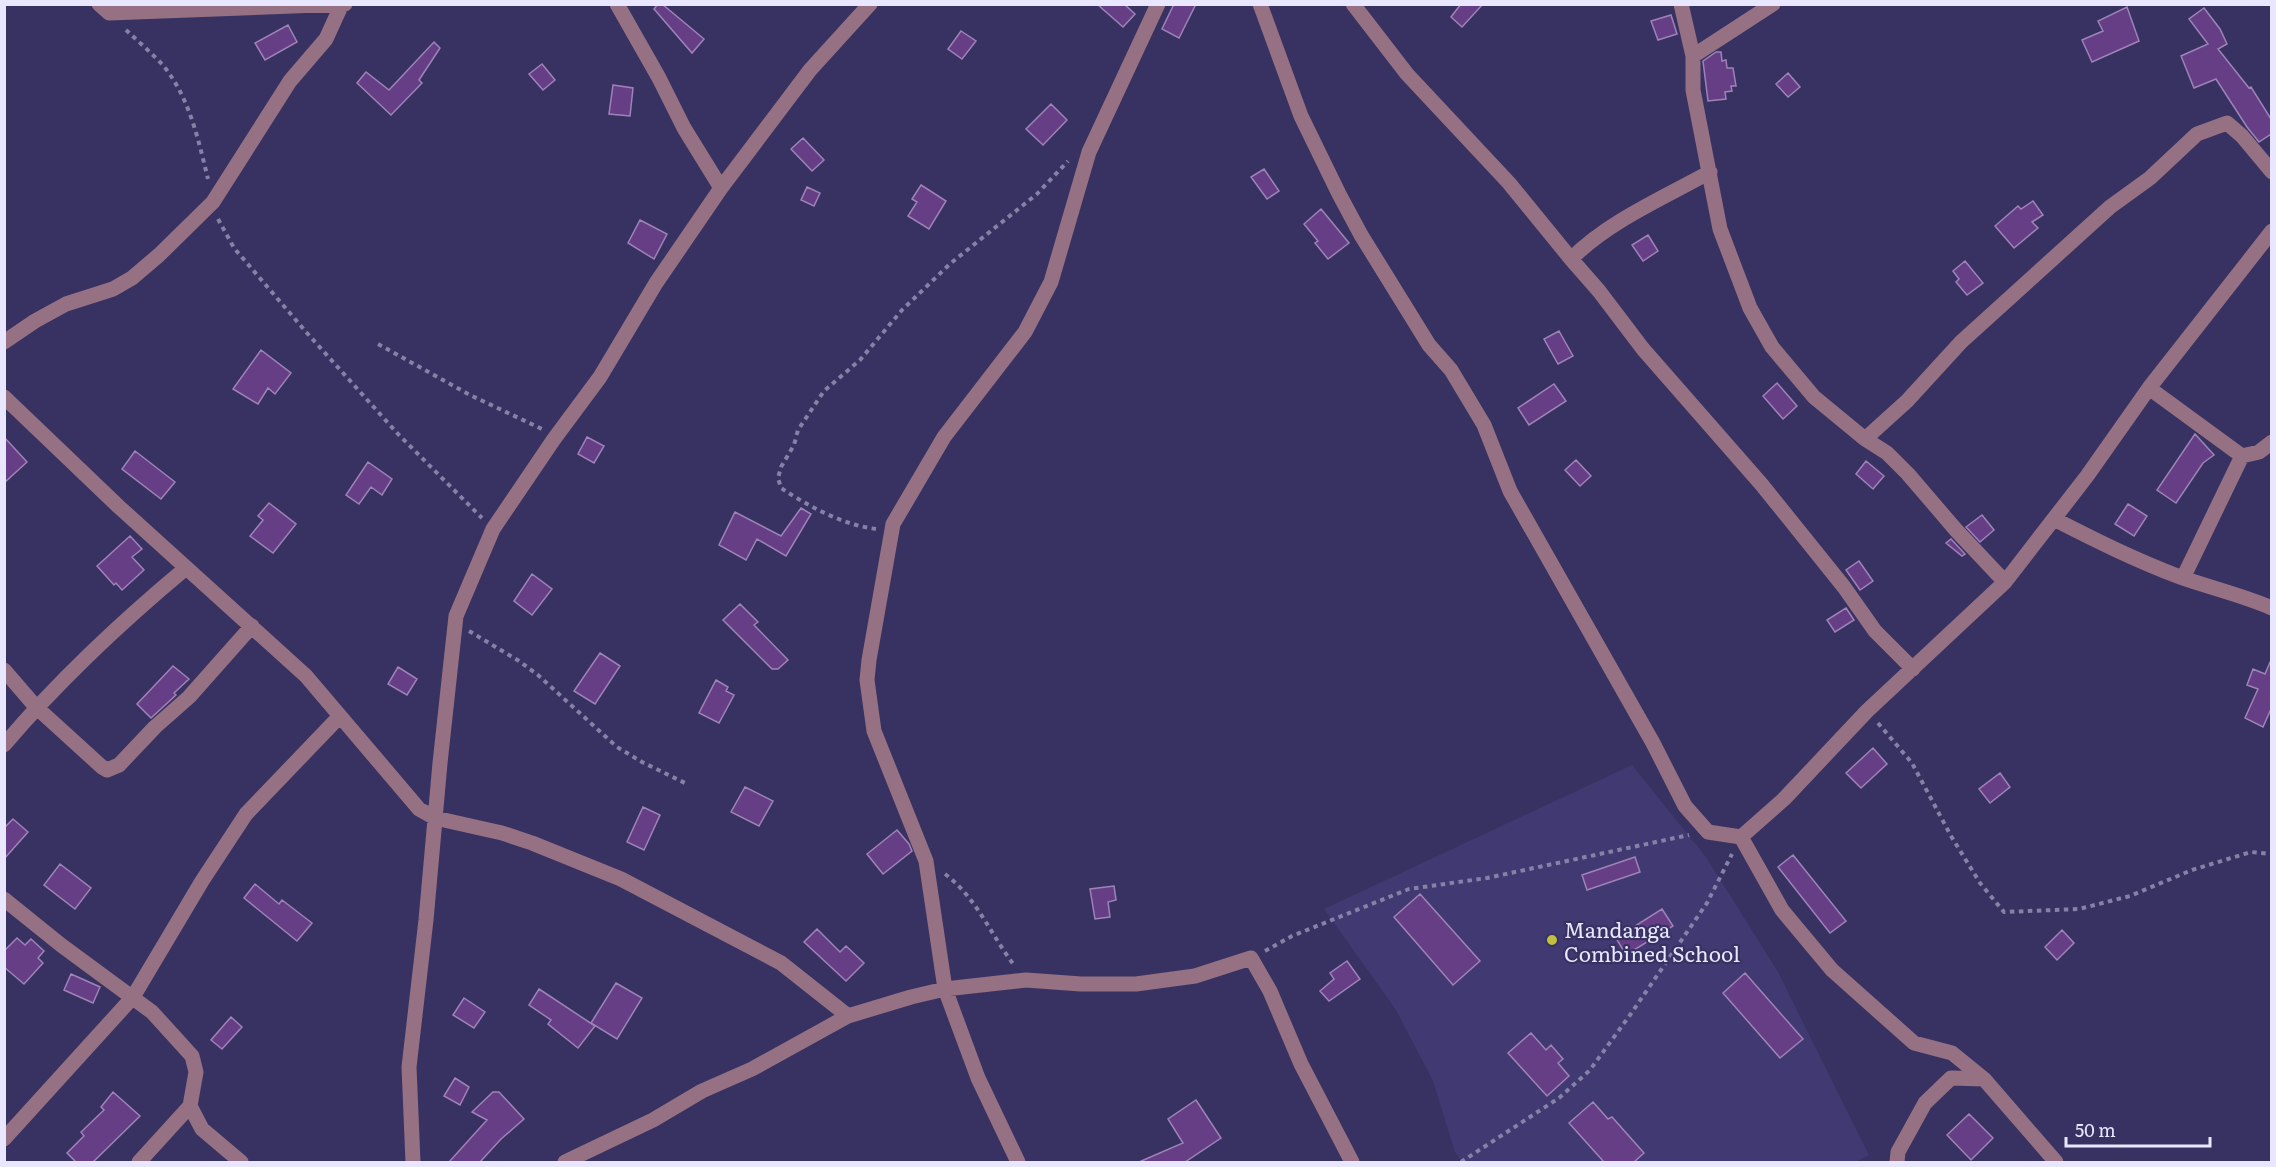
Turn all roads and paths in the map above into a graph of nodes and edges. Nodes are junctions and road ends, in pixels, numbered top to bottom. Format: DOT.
graph roads {
  1 [pos="618,4"];
  2 [pos="870,4"];
  3 [pos="1158,4"];
  4 [pos="1260,4"];
  5 [pos="1353,4"];
  6 [pos="1681,4"];
  7 [pos="1773,4"];
  8 [pos="343,5"];
  9 [pos="104,9"];
  10 [pos="1693,56"];
  11 [pos="1071,158"];
  12 [pos="1710,172"];
  13 [pos="2271,172"];
  14 [pos="721,188"];
  15 [pos="213,202"];
  16 [pos="2271,231"];
  17 [pos="1571,259"];
  18 [pos="4,342"];
  19 [pos="378,344"];
  20 [pos="2149,388"];
  21 [pos="4,397"];
  22 [pos="554,439"];
  23 [pos="1865,440"];
  24 [pos="2271,442"];
  25 [pos="2241,456"];
  26 [pos="2054,519"];
  27 [pos="493,529"];
  28 [pos="892,531"];
  29 [pos="186,568"];
  30 [pos="2183,578"];
  31 [pos="2005,582"];
  32 [pos="2271,608"];
  33 [pos="455,625"];
  34 [pos="252,626"];
  35 [pos="1913,669"];
  36 [pos="4,670"];
  37 [pos="36,707"];
  38 [pos="1868,711"];
  39 [pos="340,716"];
  40 [pos="4,745"];
  41 [pos="685,783"];
  42 [pos="435,818"];
  43 [pos="1708,832"];
  44 [pos="1741,837"];
  45 [pos="2271,854"];
  46 [pos="926,861"];
  47 [pos="4,899"];
  48 [pos="1251,958"];
  49 [pos="1026,980"];
  50 [pos="945,988"];
  51 [pos="133,997"];
  52 [pos="848,1016"];
  53 [pos="1984,1079"];
  54 [pos="190,1106"];
  55 [pos="4,1139"];
  56 [pos="139,1162"];
  57 [pos="241,1162"];
  58 [pos="413,1162"];
  59 [pos="565,1162"];
  60 [pos="1018,1162"];
  61 [pos="1352,1162"];
  62 [pos="1461,1162"];
  63 [pos="1897,1162"];
  64 [pos="2056,1162"];
  1 -- 14 [label="street"];
  2 -- 14 [label="street"];
  3 -- 28 [label="street"];
  4 -- 43 [label="street"];
  5 -- 17 [label="street"];
  6 -- 10 [label="street"];
  7 -- 10 [label="street"];
  8 -- 9 [label="street"];
  8 -- 15 [label="street"];
  9 -- 15 [label="path"];
  10 -- 12 [label="street"];
  11 -- 28 [label="path"];
  12 -- 17 [label="street"];
  12 -- 23 [label="street"];
  13 -- 23 [label="street"];
  14 -- 22 [label="street"];
  15 -- 18 [label="street"];
  15 -- 27 [label="path"];
  16 -- 20 [label="street"];
  17 -- 35 [label="street"];
  19 -- 22 [label="path"];
  20 -- 25 [label="street"];
  20 -- 26 [label="street"];
  21 -- 29 [label="street"];
  22 -- 27 [label="street"];
  23 -- 31 [label="street"];
  24 -- 25 [label="street"];
  25 -- 30 [label="street"];
  26 -- 30 [label="street"];
  26 -- 31 [label="street"];
  27 -- 33 [label="street"];
  28 -- 46 [label="street"];
  29 -- 34 [label="street"];
  29 -- 37 [label="street"];
  30 -- 32 [label="street"];
  31 -- 35 [label="street"];
  33 -- 41 [label="path"];
  33 -- 42 [label="street"];
  34 -- 37 [label="street"];
  34 -- 39 [label="street"];
  35 -- 38 [label="street"];
  36 -- 37 [label="street"];
  37 -- 40 [label="street"];
  38 -- 44 [label="street"];
  38 -- 45 [label="path"];
  39 -- 42 [label="street"];
  39 -- 51 [label="street"];
  42 -- 52 [label="street"];
  42 -- 58 [label="street"];
  43 -- 44 [label="street"];
  43 -- 48 [label="path"];
  44 -- 53 [label="street"];
  44 -- 62 [label="path"];
  46 -- 49 [label="path"];
  46 -- 50 [label="street"];
  47 -- 51 [label="street"];
  48 -- 49 [label="street"];
  48 -- 61 [label="street"];
  49 -- 50 [label="street"];
  50 -- 52 [label="street"];
  50 -- 60 [label="street"];
  51 -- 54 [label="street"];
  51 -- 55 [label="street"];
  52 -- 59 [label="street"];
  53 -- 63 [label="street"];
  53 -- 64 [label="street"];
  54 -- 56 [label="street"];
  54 -- 57 [label="street"];
}
